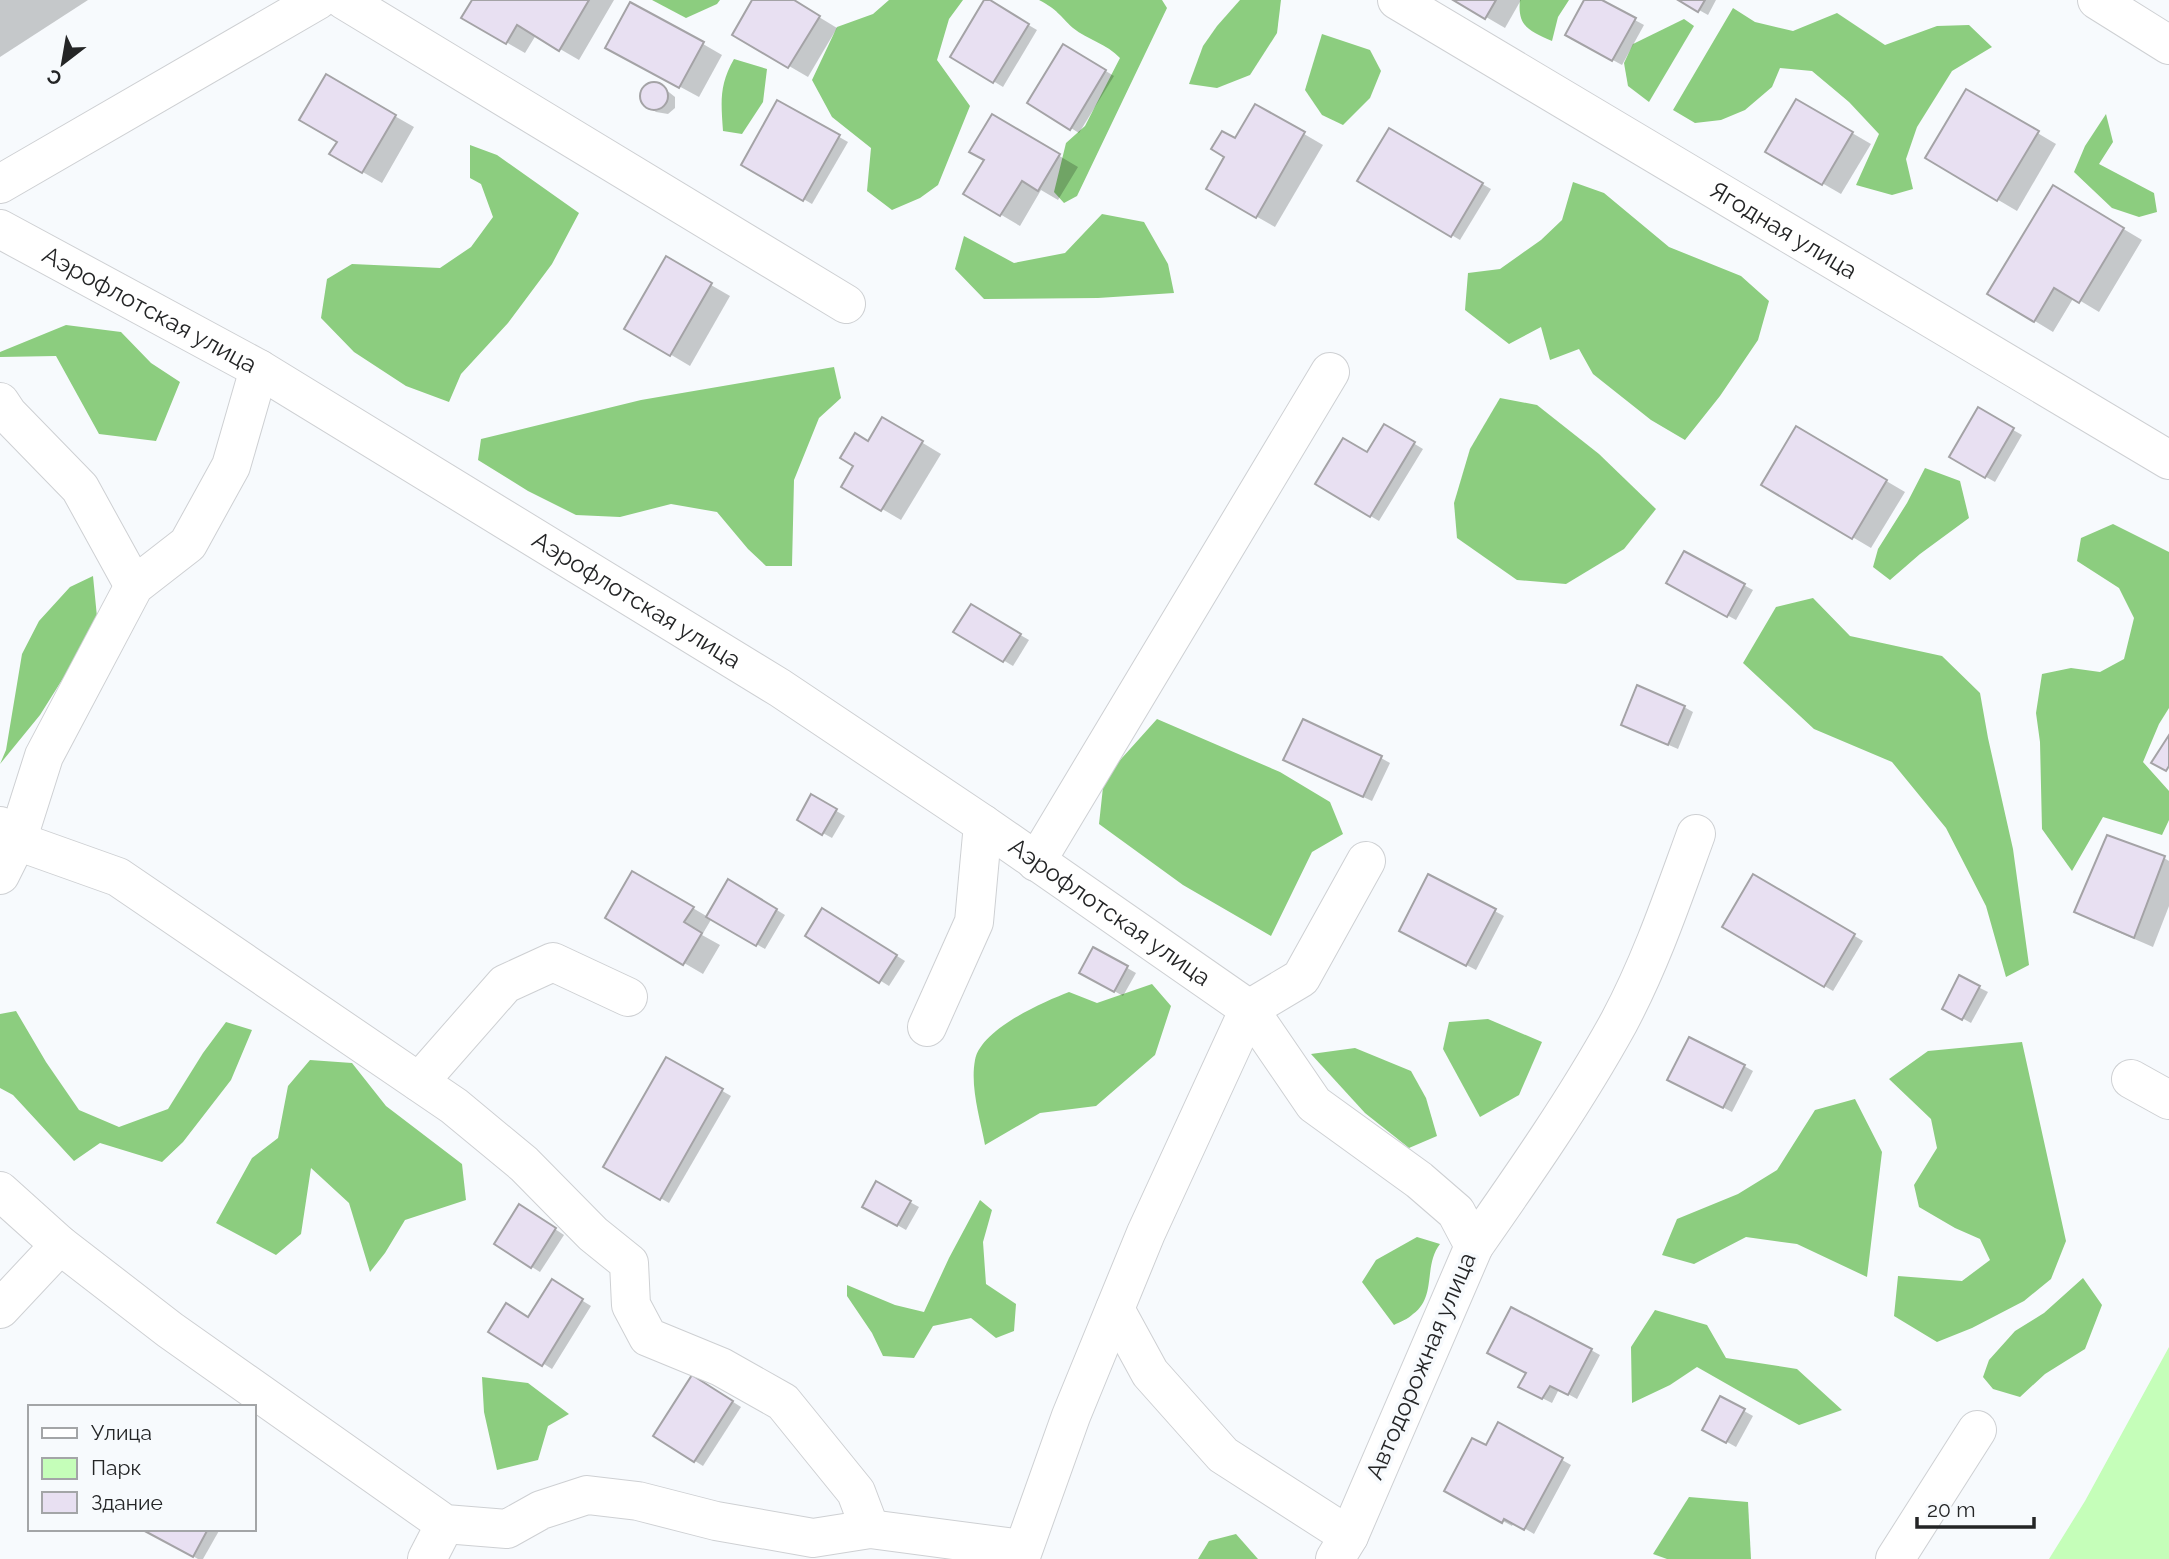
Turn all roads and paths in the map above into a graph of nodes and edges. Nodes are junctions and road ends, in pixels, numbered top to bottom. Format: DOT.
graph roads {
  1 [pos="318,0"];
  2 [pos="344,0"];
  3 [pos="1397,0"];
  4 [pos="2097,0"];
  5 [pos="2169,45"];
  6 [pos="0,184"];
  7 [pos="0,229"];
  8 [pos="846,304"];
  9 [pos="259,369"];
  10 [pos="1330,372"];
  11 [pos="3,415"];
  12 [pos="2169,460"];
  13 [pos="134,586"];
  14 [pos="983,824"];
  15 [pos="8,834"];
  16 [pos="1696,834"];
  17 [pos="1367,861"];
  18 [pos="1036,862"];
  19 [pos="0,875"];
  20 [pos="628,997"];
  21 [pos="1249,1009"];
  22 [pos="927,1027"];
  23 [pos="2132,1079"];
  24 [pos="419,1083"];
  25 [pos="2169,1100"];
  26 [pos="0,1191"];
  27 [pos="60,1245"];
  28 [pos="1474,1246"];
  29 [pos="1115,1308"];
  30 [pos="0,1309"];
  31 [pos="1977,1430"];
  32 [pos="445,1524"];
  33 [pos="870,1529"];
  34 [pos="513,1544"];
  35 [pos="806,1548"];
  36 [pos="1342,1548"];
  37 [pos="1021,1554"];
  38 [pos="427,1559"];
  39 [pos="1895,1559"];
  1 -- 6 [label="street"];
  2 -- 8 [label="street"];
  3 -- 12 [label="street, Ягодная улица"];
  4 -- 5 [label="street"];
  7 -- 9 [label="street, Аэрофлотская улица"];
  9 -- 13 [label="street"];
  9 -- 14 [label="street, Аэрофлотская улица"];
  10 -- 18 [label="street"];
  11 -- 13 [label="street"];
  13 -- 15 [label="street"];
  14 -- 18 [label="street, Аэрофлотская улица"];
  14 -- 22 [label="street"];
  15 -- 19 [label="street"];
  15 -- 24 [label="street"];
  16 -- 28 [label="street"];
  17 -- 21 [label="street"];
  18 -- 21 [label="street, Аэрофлотская улица"];
  20 -- 24 [label="street"];
  21 -- 28 [label="street, Автодорожная улица"];
  21 -- 29 [label="street"];
  23 -- 25 [label="street"];
  24 -- 33 [label="street"];
  26 -- 27 [label="street"];
  27 -- 30 [label="street"];
  27 -- 32 [label="street"];
  28 -- 36 [label="street, Автодорожная улица"];
  29 -- 36 [label="street"];
  29 -- 37 [label="street"];
  31 -- 39 [label="street"];
  32 -- 34 [label="street"];
  32 -- 38 [label="street"];
  33 -- 35 [label="street"];
  33 -- 37 [label="street"];
  34 -- 35 [label="street"];
}
